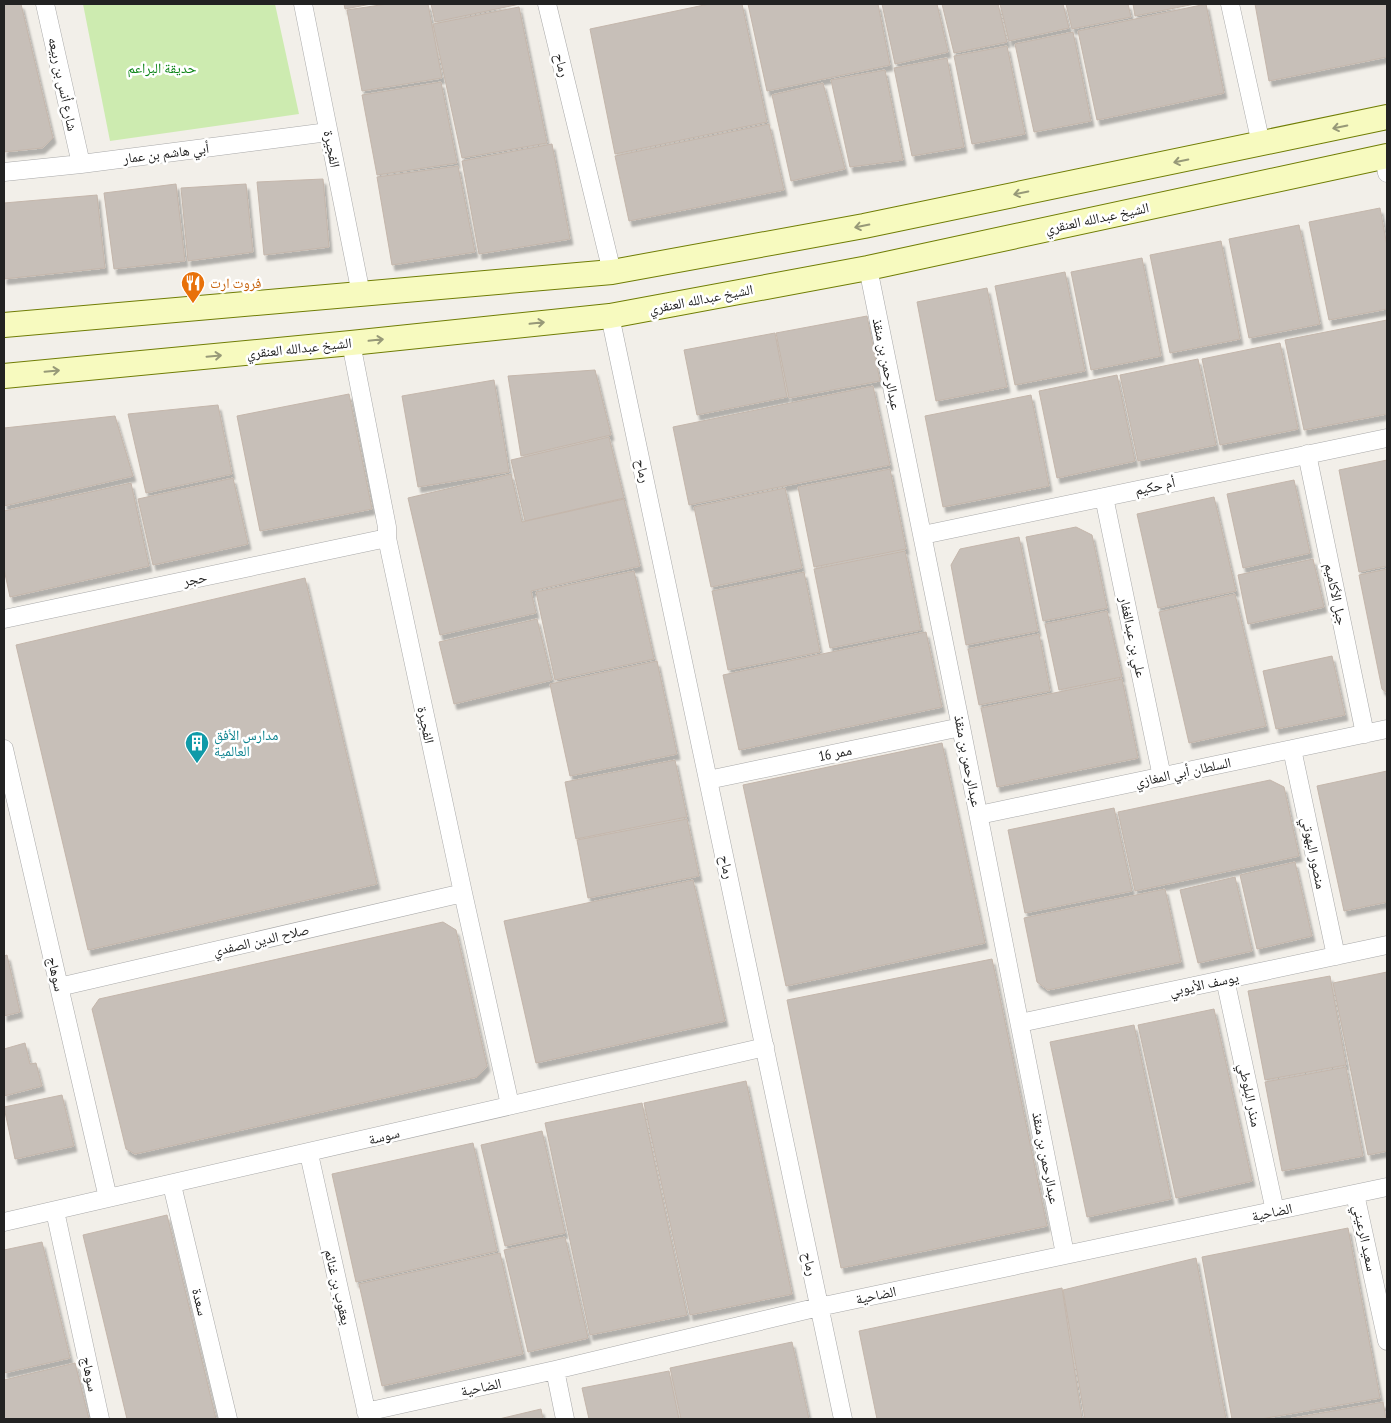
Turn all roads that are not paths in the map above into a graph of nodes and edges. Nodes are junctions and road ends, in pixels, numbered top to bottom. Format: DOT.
graph roads {
  1 [pos="45,4"];
  2 [pos="304,4"];
  3 [pos="547,4"];
  4 [pos="1230,4"];
  5 [pos="1387,117"];
  6 [pos="328,132"];
  7 [pos="1261,144"];
  8 [pos="1386,162"];
  9 [pos="81,164"];
  10 [pos="4,172"];
  11 [pos="868,268"];
  12 [pos="612,272"];
  13 [pos="361,294"];
  14 [pos="610,316"];
  15 [pos="4,325"];
  16 [pos="351,343"];
  17 [pos="4,376"];
  18 [pos="1387,438"];
  19 [pos="1307,454"];
  20 [pos="1104,497"];
  21 [pos="923,535"];
  22 [pos="387,538"];
  23 [pos="4,619"];
  24 [pos="962,727"];
  25 [pos="1387,729"];
  26 [pos="1365,734"];
  27 [pos="4,749"];
  28 [pos="1292,749"];
  29 [pos="1162,777"];
  30 [pos="708,780"];
  31 [pos="979,815"];
  32 [pos="462,893"];
  33 [pos="1387,945"];
  34 [pos="1336,956"];
  35 [pos="1226,979"];
  36 [pos="59,987"];
  37 [pos="1020,1023"];
  38 [pos="765,1047"];
  39 [pos="510,1105"];
  40 [pos="309,1154"];
  41 [pos="172,1184"];
  42 [pos="1387,1187"];
  43 [pos="1356,1194"];
  44 [pos="108,1198"];
  45 [pos="55,1211"];
  46 [pos="1275,1211"];
  47 [pos="4,1222"];
  48 [pos="1065,1254"];
  49 [pos="819,1307"];
  50 [pos="1387,1341"];
  51 [pos="554,1370"];
  52 [pos="367,1416"];
  53 [pos="100,1419"];
  54 [pos="228,1419"];
  55 [pos="566,1419"];
  56 [pos="843,1419"];
  1 -- 9 [label="street, شارع أنس بن ربيعه"];
  2 -- 6 [label="street, الفجيرة"];
  3 -- 12 [label="street, رماح"];
  4 -- 7 [label="street"];
  5 -- 7 [label="street, one-way"];
  6 -- 9 [label="street, أبي هاشم بن عمار"];
  6 -- 13 [label="street, الفجيرة"];
  7 -- 12 [label="street, one-way"];
  8 -- 11 [label="street, الشيخ عبدالله العنقري"];
  9 -- 10 [label="street, أبي هاشم بن عمار"];
  11 -- 14 [label="street, الشيخ عبدالله العنقري"];
  11 -- 21 [label="street, عبدالرحمن بن منقذ"];
  12 -- 13 [label="street"];
  13 -- 15 [label="street"];
  16 -- 14 [label="street, الشيخ عبدالله العنقري, one-way"];
  14 -- 30 [label="street, رماح"];
  17 -- 16 [label="street, الشيخ عبدالله العنقري, one-way"];
  16 -- 22 [label="street, الفجيرة"];
  18 -- 19 [label="street, أم حكيم"];
  19 -- 20 [label="street, أم حكيم"];
  19 -- 26 [label="street, جبل الأكاميم"];
  20 -- 21 [label="street, أم حكيم"];
  20 -- 29 [label="street, علي بن عبدالغفار"];
  21 -- 24 [label="street, عبدالرحمن بن منقذ"];
  22 -- 23 [label="street, حجر"];
  22 -- 32 [label="street, الفجيرة"];
  24 -- 30 [label="street, ممر 16"];
  24 -- 31 [label="street, عبدالرحمن بن منقذ"];
  25 -- 26 [label="street, السلطان أبي المغازي"];
  26 -- 28 [label="street, السلطان أبي المغازي"];
  27 -- 36 [label="street, سوهاج"];
  28 -- 29 [label="street, السلطان أبي المغازي"];
  28 -- 34 [label="street, منصور البهوتي"];
  29 -- 31 [label="street, السلطان أبي المغازي"];
  30 -- 38 [label="street, رماح"];
  31 -- 37 [label="street, عبدالرحمن بن منقذ"];
  32 -- 36 [label="street, صلاح الدين الصفدي"];
  32 -- 39 [label="street, الفجيرة"];
  33 -- 34 [label="street, يوسف الأيوبي"];
  34 -- 35 [label="street, يوسف الأيوبي"];
  35 -- 37 [label="street, يوسف الأيوبي"];
  35 -- 46 [label="street, منذر البلوطي"];
  36 -- 44 [label="street, سوهاج"];
  37 -- 48 [label="street, عبدالرحمن بن منقذ"];
  38 -- 39 [label="street, سوسة"];
  38 -- 49 [label="street, رماح"];
  39 -- 40 [label="street, سوسة"];
  40 -- 41 [label="street, سوسة"];
  40 -- 52 [label="street, يعقوب بن غنائم"];
  41 -- 44 [label="street, سوسة"];
  41 -- 54 [label="street, سعدة"];
  42 -- 43 [label="street, الضاحية"];
  43 -- 46 [label="street, الضاحية"];
  43 -- 50 [label="street, سعيد الرعيني"];
  44 -- 45 [label="street, سوسة"];
  45 -- 47 [label="street, سوسة"];
  45 -- 53 [label="street, سوهاج"];
  46 -- 48 [label="street, الضاحية"];
  48 -- 49 [label="street, الضاحية"];
  49 -- 51 [label="street, الضاحية"];
  49 -- 56 [label="street, رماح"];
  51 -- 52 [label="street, الضاحية"];
  51 -- 55 [label="street"];
}
